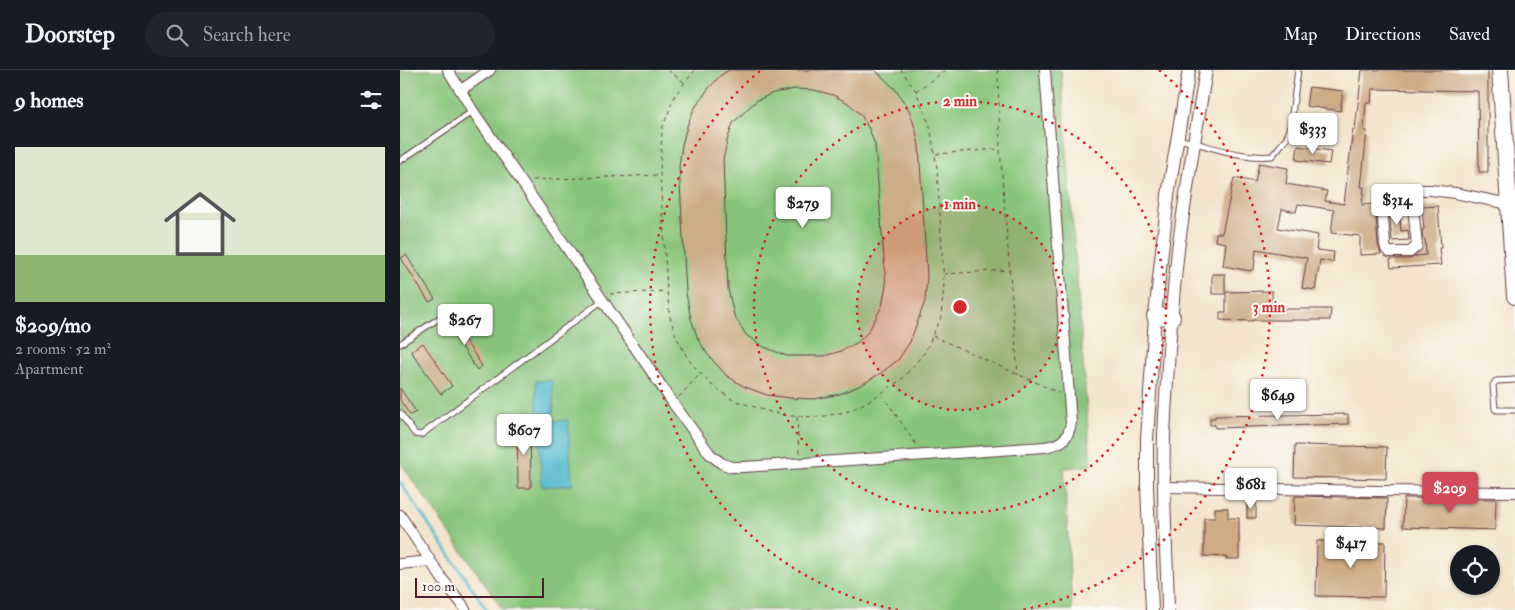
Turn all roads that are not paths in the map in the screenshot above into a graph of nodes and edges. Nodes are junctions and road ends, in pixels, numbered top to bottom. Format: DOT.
graph roads {
  1 [pos="448,70"];
  2 [pos="490,70"];
  3 [pos="1045,70"];
  4 [pos="1189,70"];
  5 [pos="1206,70"];
  6 [pos="1298,70"];
  7 [pos="1500,70"];
  8 [pos="462,90"];
  9 [pos="1509,100"];
  10 [pos="474,111"];
  11 [pos="1177,139"];
  12 [pos="1194,142"];
  13 [pos="400,161"];
  14 [pos="1412,198"];
  15 [pos="1512,203"];
  16 [pos="1515,296"];
  17 [pos="602,297"];
  18 [pos="444,315"];
  19 [pos="1155,316"];
  20 [pos="1172,317"];
  21 [pos="400,344"];
  22 [pos="1515,380"];
  23 [pos="1515,410"];
  24 [pos="400,413"];
  25 [pos="1165,487"];
  26 [pos="1515,492"];
  27 [pos="400,515"];
  28 [pos="430,561"];
  29 [pos="400,564"];
  30 [pos="465,610"];
  31 [pos="1152,610"];
  32 [pos="1168,610"];
  1 -- 8 [label="street"];
  2 -- 8 [label="street"];
  3 -- 17 [label="street"];
  4 -- 11 [label="street"];
  5 -- 12 [label="street"];
  6 -- 12 [label="lane"];
  7 -- 9 [label="main road"];
  8 -- 10 [label="street"];
  9 -- 15 [label="main road"];
  10 -- 13 [label="lane"];
  10 -- 17 [label="street"];
  11 -- 12 [label="lane"];
  11 -- 19 [label="street"];
  12 -- 20 [label="street"];
  14 -- 14 [label="street"];
  14 -- 15 [label="street"];
  15 -- 16 [label="main road"];
  17 -- 24 [label="lane"];
  18 -- 21 [label="lane"];
  19 -- 20 [label="main road"];
  19 -- 31 [label="street"];
  20 -- 25 [label="street"];
  22 -- 23 [label="lane"];
  25 -- 26 [label="street"];
  25 -- 32 [label="street"];
  27 -- 28 [label="street"];
  28 -- 29 [label="street"];
  28 -- 30 [label="street"];
}
